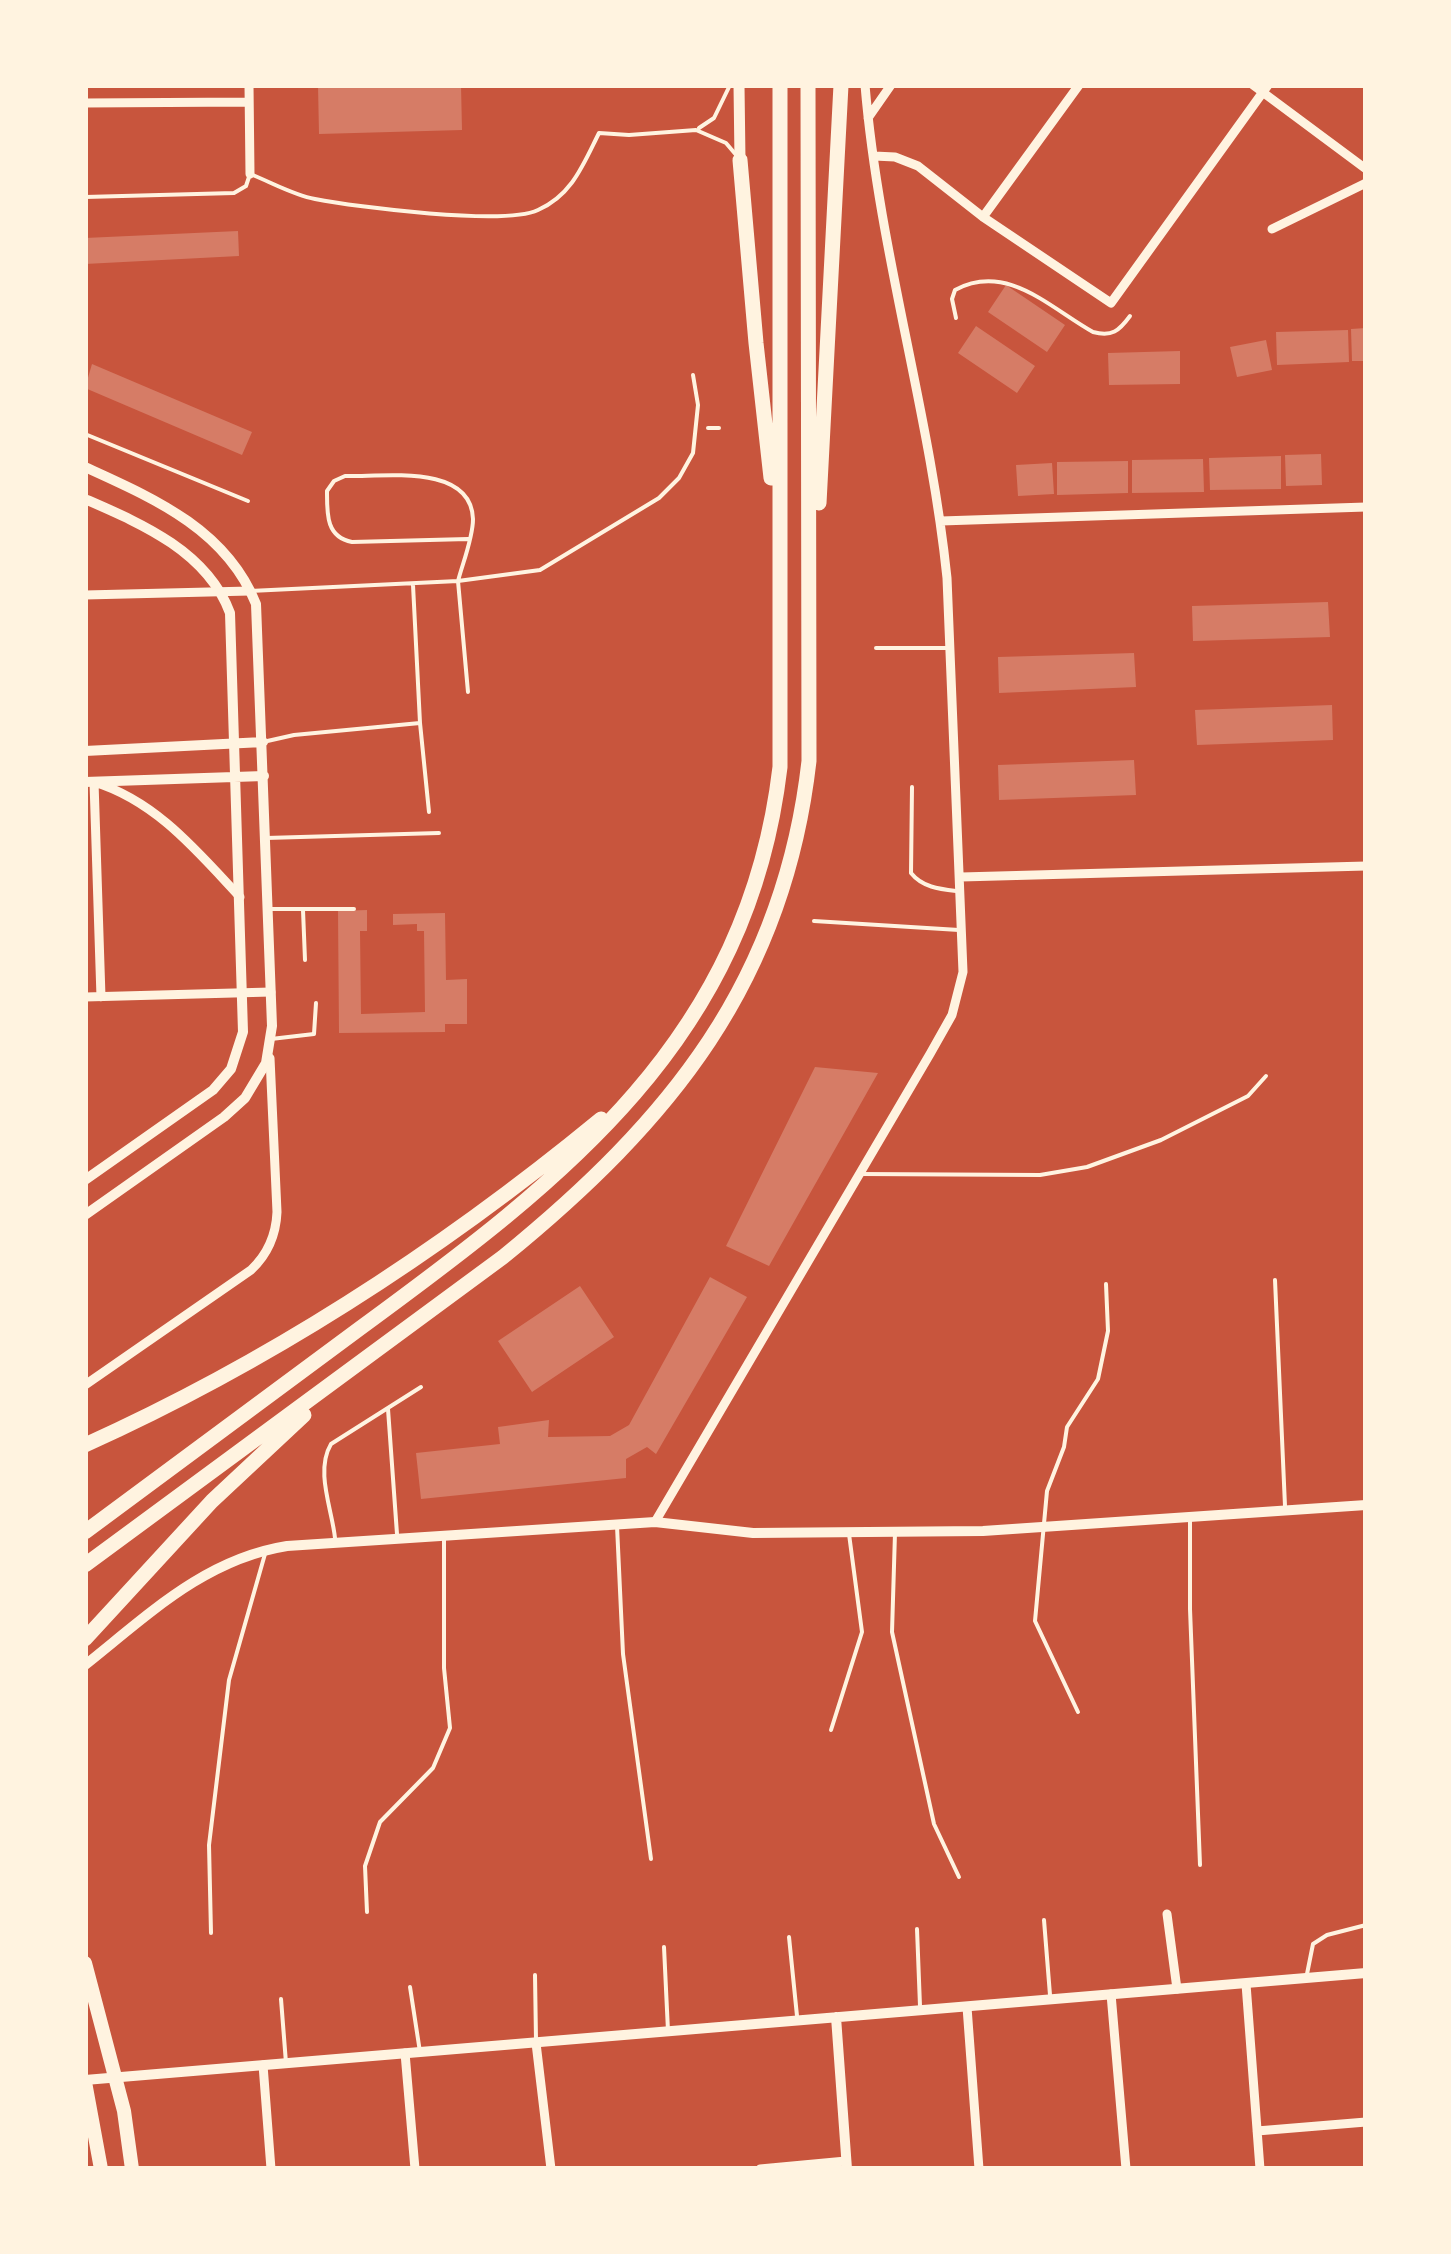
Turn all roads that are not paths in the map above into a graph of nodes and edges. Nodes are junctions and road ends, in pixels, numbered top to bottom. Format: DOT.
graph roads {
  1 [pos="249,85"];
  2 [pos="730,85"];
  3 [pos="738,85"];
  4 [pos="780,85"];
  5 [pos="808,85"];
  6 [pos="841,85"];
  7 [pos="866,85"];
  8 [pos="891,85"];
  9 [pos="1080,85"];
  10 [pos="1253,85"];
  11 [pos="1265,88"];
  12 [pos="250,102"];
  13 [pos="85,104"];
  14 [pos="868,118"];
  15 [pos="696,130"];
  16 [pos="874,156"];
  17 [pos="740,160"];
  18 [pos="1366,169"];
  19 [pos="250,174"];
  20 [pos="1366,182"];
  21 [pos="85,198"];
  22 [pos="983,217"];
  23 [pos="1272,228"];
  24 [pos="1130,316"];
  25 [pos="956,318"];
  26 [pos="693,375"];
  27 [pos="85,434"];
  28 [pos="85,467"];
  29 [pos="85,499"];
  30 [pos="248,501"];
  31 [pos="1366,507"];
  32 [pos="942,522"];
  33 [pos="779,536"];
  34 [pos="468,540"];
  35 [pos="458,580"];
  36 [pos="413,585"];
  37 [pos="219,591"];
  38 [pos="250,591"];
  39 [pos="85,595"];
  40 [pos="876,648"];
  41 [pos="950,648"];
  42 [pos="810,687"];
  43 [pos="468,692"];
  44 [pos="420,723"];
  45 [pos="263,742"];
  46 [pos="236,744"];
  47 [pos="85,751"];
  48 [pos="264,776"];
  49 [pos="237,777"];
  50 [pos="90,782"];
  51 [pos="912,787"];
  52 [pos="429,812"];
  53 [pos="439,834"];
  54 [pos="266,838"];
  55 [pos="1366,866"];
  56 [pos="960,877"];
  57 [pos="961,892"];
  58 [pos="240,897"];
  59 [pos="354,908"];
  60 [pos="268,909"];
  61 [pos="303,910"];
  62 [pos="814,922"];
  63 [pos="962,930"];
  64 [pos="306,960"];
  65 [pos="271,992"];
  66 [pos="242,993"];
  67 [pos="100,997"];
  68 [pos="85,998"];
  69 [pos="316,1004"];
  70 [pos="270,1045"];
  71 [pos="1266,1076"];
  72 [pos="647,1082"];
  73 [pos="860,1174"];
  74 [pos="85,1180"];
  75 [pos="85,1215"];
  76 [pos="1275,1280"];
  77 [pos="1106,1284"];
  78 [pos="375,1353"];
  79 [pos="85,1384"];
  80 [pos="420,1387"];
  81 [pos="388,1408"];
  82 [pos="85,1445"];
  83 [pos="1366,1505"];
  84 [pos="1286,1511"];
  85 [pos="1190,1516"];
  86 [pos="655,1522"];
  87 [pos="616,1524"];
  88 [pos="1043,1525"];
  89 [pos="85,1532"];
  90 [pos="895,1533"];
  91 [pos="849,1534"];
  92 [pos="444,1536"];
  93 [pos="398,1539"];
  94 [pos="336,1543"];
  95 [pos="266,1550"];
  96 [pos="85,1565"];
  97 [pos="85,1639"];
  98 [pos="85,1664"];
  99 [pos="1078,1712"];
  100 [pos="831,1730"];
  101 [pos="651,1859"];
  102 [pos="1200,1865"];
  103 [pos="959,1877"];
  104 [pos="367,1912"];
  105 [pos="1167,1914"];
  106 [pos="1044,1920"];
  107 [pos="1366,1925"];
  108 [pos="917,1929"];
  109 [pos="212,1933"];
  110 [pos="789,1937"];
  111 [pos="664,1947"];
  112 [pos="85,1963"];
  113 [pos="1366,1974"];
  114 [pos="535,1975"];
  115 [pos="1306,1978"];
  116 [pos="1246,1984"];
  117 [pos="410,1987"];
  118 [pos="1177,1989"];
  119 [pos="1111,1994"];
  120 [pos="282,1998"];
  121 [pos="1050,2000"];
  122 [pos="967,2007"];
  123 [pos="920,2010"];
  124 [pos="836,2018"];
  125 [pos="798,2020"];
  126 [pos="668,2031"];
  127 [pos="536,2043"];
  128 [pos="420,2052"];
  129 [pos="405,2053"];
  130 [pos="286,2063"];
  131 [pos="264,2065"];
  132 [pos="116,2077"];
  133 [pos="85,2081"];
  134 [pos="89,2118"];
  135 [pos="1366,2122"];
  136 [pos="1257,2131"];
  137 [pos="846,2165"];
  138 [pos="100,2169"];
  139 [pos="132,2169"];
  140 [pos="272,2169"];
  141 [pos="414,2169"];
  142 [pos="551,2169"];
  143 [pos="760,2169"];
  144 [pos="978,2169"];
  145 [pos="1126,2169"];
  146 [pos="1260,2169"];
  1 -- 12 [label="street"];
  2 -- 15 [label="lane"];
  3 -- 17 [label="main road"];
  4 -- 33 [label="highway"];
  5 -- 42 [label="highway"];
  6 -- 42 [label="highway"];
  7 -- 14 [label="street"];
  8 -- 14 [label="street"];
  9 -- 22 [label="street"];
  10 -- 11 [label="street"];
  11 -- 18 [label="street"];
  11 -- 22 [label="street"];
  12 -- 13 [label="street"];
  12 -- 19 [label="street"];
  14 -- 16 [label="street"];
  15 -- 17 [label="lane"];
  15 -- 19 [label="lane"];
  16 -- 22 [label="street"];
  16 -- 32 [label="street"];
  17 -- 33 [label="highway"];
  19 -- 21 [label="lane"];
  20 -- 23 [label="street"];
  24 -- 25 [label="lane"];
  26 -- 35 [label="lane"];
  27 -- 30 [label="lane"];
  28 -- 38 [label="street"];
  29 -- 37 [label="street"];
  31 -- 32 [label="street"];
  32 -- 41 [label="street"];
  33 -- 72 [label="highway"];
  34 -- 34 [label="lane"];
  34 -- 35 [label="lane"];
  35 -- 36 [label="lane"];
  35 -- 43 [label="lane"];
  36 -- 38 [label="lane"];
  36 -- 44 [label="lane"];
  37 -- 38 [label="street"];
  37 -- 39 [label="street"];
  37 -- 46 [label="street"];
  38 -- 45 [label="street"];
  40 -- 41 [label="lane"];
  41 -- 56 [label="street"];
  42 -- 78 [label="highway"];
  44 -- 45 [label="lane"];
  44 -- 52 [label="lane"];
  45 -- 46 [label="street"];
  45 -- 48 [label="street"];
  46 -- 47 [label="street"];
  46 -- 49 [label="street"];
  48 -- 49 [label="street"];
  48 -- 54 [label="street"];
  49 -- 50 [label="street"];
  49 -- 58 [label="street"];
  50 -- 58 [label="street"];
  50 -- 67 [label="street"];
  51 -- 57 [label="lane"];
  53 -- 54 [label="lane"];
  54 -- 60 [label="street"];
  55 -- 56 [label="street"];
  56 -- 57 [label="street"];
  57 -- 63 [label="street"];
  58 -- 66 [label="street"];
  59 -- 61 [label="lane"];
  60 -- 61 [label="lane"];
  60 -- 65 [label="street"];
  61 -- 64 [label="lane"];
  62 -- 63 [label="lane"];
  63 -- 73 [label="street"];
  65 -- 66 [label="street"];
  65 -- 70 [label="street"];
  66 -- 67 [label="street"];
  66 -- 74 [label="street"];
  67 -- 68 [label="street"];
  69 -- 70 [label="lane"];
  70 -- 75 [label="street"];
  70 -- 79 [label="street"];
  71 -- 73 [label="lane"];
  72 -- 82 [label="highway"];
  72 -- 89 [label="highway"];
  73 -- 86 [label="street"];
  76 -- 84 [label="lane"];
  77 -- 88 [label="lane"];
  78 -- 96 [label="highway"];
  78 -- 97 [label="highway"];
  80 -- 81 [label="lane"];
  81 -- 93 [label="lane"];
  81 -- 94 [label="lane"];
  83 -- 84 [label="street"];
  84 -- 85 [label="street"];
  85 -- 88 [label="street"];
  85 -- 102 [label="lane"];
  86 -- 87 [label="street"];
  86 -- 91 [label="street"];
  87 -- 92 [label="street"];
  87 -- 101 [label="lane"];
  88 -- 90 [label="street"];
  88 -- 99 [label="lane"];
  90 -- 91 [label="street"];
  90 -- 103 [label="lane"];
  91 -- 100 [label="lane"];
  92 -- 93 [label="street"];
  92 -- 104 [label="lane"];
  93 -- 94 [label="street"];
  94 -- 95 [label="street"];
  95 -- 98 [label="street"];
  95 -- 109 [label="lane"];
  105 -- 118 [label="street"];
  106 -- 121 [label="lane"];
  107 -- 115 [label="lane"];
  108 -- 123 [label="lane"];
  110 -- 125 [label="lane"];
  111 -- 126 [label="lane"];
  112 -- 132 [label="main road"];
  113 -- 115 [label="street"];
  114 -- 127 [label="lane"];
  115 -- 116 [label="street"];
  116 -- 118 [label="street"];
  116 -- 136 [label="street"];
  117 -- 128 [label="lane"];
  118 -- 119 [label="street"];
  119 -- 121 [label="street"];
  119 -- 145 [label="street"];
  120 -- 130 [label="lane"];
  121 -- 122 [label="street"];
  122 -- 123 [label="street"];
  122 -- 144 [label="street"];
  123 -- 124 [label="street"];
  124 -- 125 [label="street"];
  124 -- 137 [label="street"];
  125 -- 126 [label="street"];
  126 -- 127 [label="street"];
  127 -- 128 [label="street"];
  127 -- 142 [label="street"];
  128 -- 129 [label="street"];
  129 -- 130 [label="street"];
  129 -- 141 [label="street"];
  130 -- 131 [label="street"];
  131 -- 132 [label="street"];
  131 -- 140 [label="street"];
  132 -- 133 [label="street"];
  132 -- 139 [label="main road"];
  133 -- 134 [label="main road"];
  134 -- 138 [label="main road"];
  135 -- 136 [label="street"];
  136 -- 146 [label="street"];
  137 -- 143 [label="street"];
}
